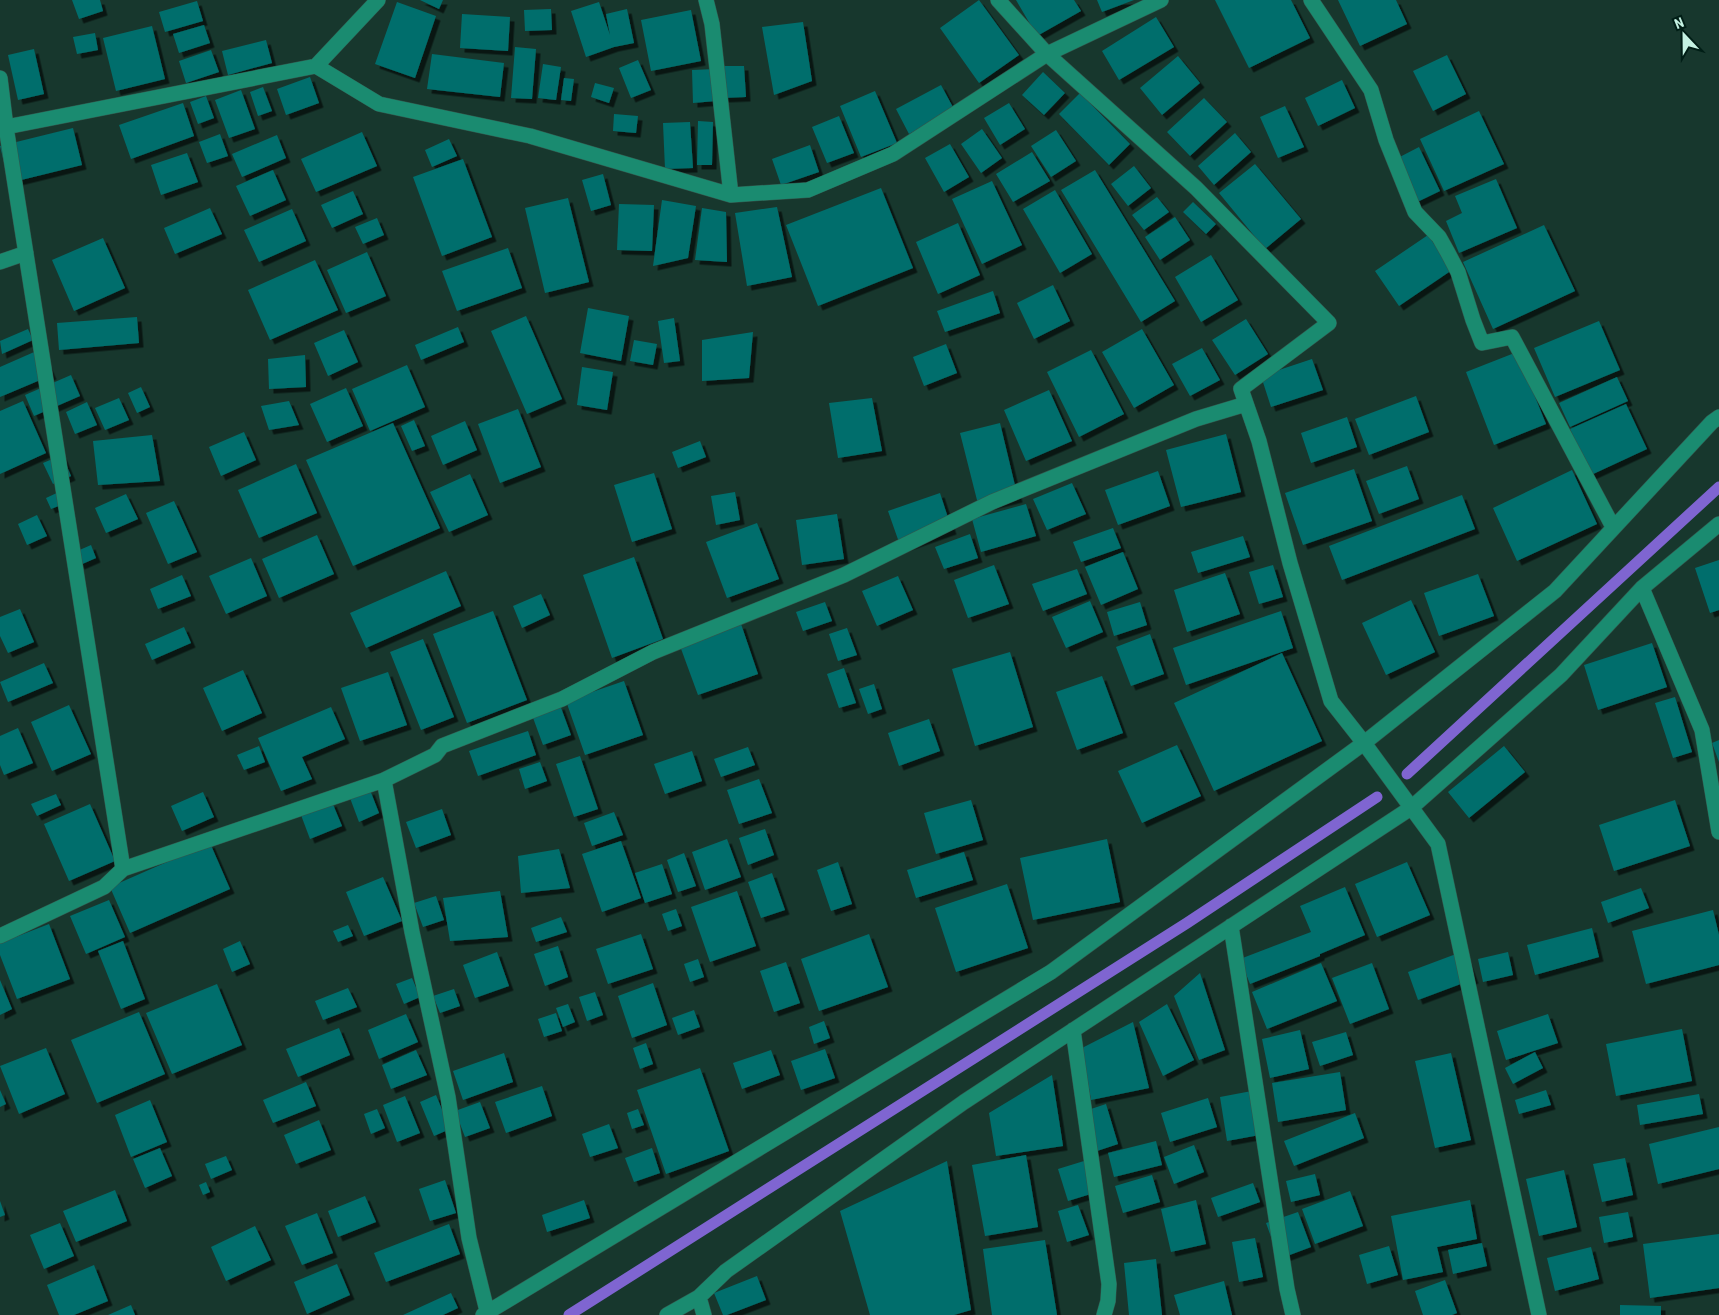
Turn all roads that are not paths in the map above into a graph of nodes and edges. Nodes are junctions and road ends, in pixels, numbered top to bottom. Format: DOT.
graph roads {
  1 [pos="378,0"];
  2 [pos="706,0"];
  3 [pos="998,0"];
  4 [pos="1161,0"];
  5 [pos="1311,0"];
  6 [pos="1047,54"];
  7 [pos="316,66"];
  8 [pos="0,78"];
  9 [pos="3,128"];
  10 [pos="731,195"];
  11 [pos="26,253"];
  12 [pos="0,262"];
  13 [pos="1246,404"];
  14 [pos="1719,417"];
  15 [pos="1719,524"];
  16 [pos="1613,528"];
  17 [pos="1642,588"];
  18 [pos="1364,743"];
  19 [pos="384,780"];
  20 [pos="1411,808"];
  21 [pos="1719,832"];
  22 [pos="123,868"];
  23 [pos="1231,926"];
  24 [pos="0,936"];
  25 [pos="1073,1030"];
  26 [pos="699,1297"];
  27 [pos="486,1314"];
  28 [pos="668,1315"];
  29 [pos="704,1315"];
  30 [pos="1104,1315"];
  31 [pos="1293,1315"];
  32 [pos="1539,1315"];
  1 -- 7 [label="street"];
  2 -- 10 [label="street"];
  3 -- 6 [label="street"];
  4 -- 6 [label="street"];
  5 -- 16 [label="street"];
  6 -- 10 [label="street"];
  6 -- 13 [label="street"];
  7 -- 9 [label="street"];
  7 -- 10 [label="street"];
  8 -- 9 [label="street"];
  9 -- 11 [label="street"];
  11 -- 12 [label="street"];
  11 -- 22 [label="street"];
  13 -- 18 [label="street"];
  13 -- 19 [label="street"];
  14 -- 16 [label="street"];
  15 -- 17 [label="street"];
  16 -- 18 [label="street"];
  17 -- 20 [label="street"];
  17 -- 21 [label="street"];
  18 -- 20 [label="street"];
  18 -- 27 [label="street"];
  19 -- 22 [label="street"];
  19 -- 27 [label="street"];
  20 -- 23 [label="street"];
  20 -- 32 [label="street"];
  22 -- 24 [label="street"];
  23 -- 25 [label="street"];
  23 -- 31 [label="street"];
  25 -- 26 [label="street"];
  25 -- 30 [label="street"];
  26 -- 28 [label="street"];
  26 -- 29 [label="street"];
}
